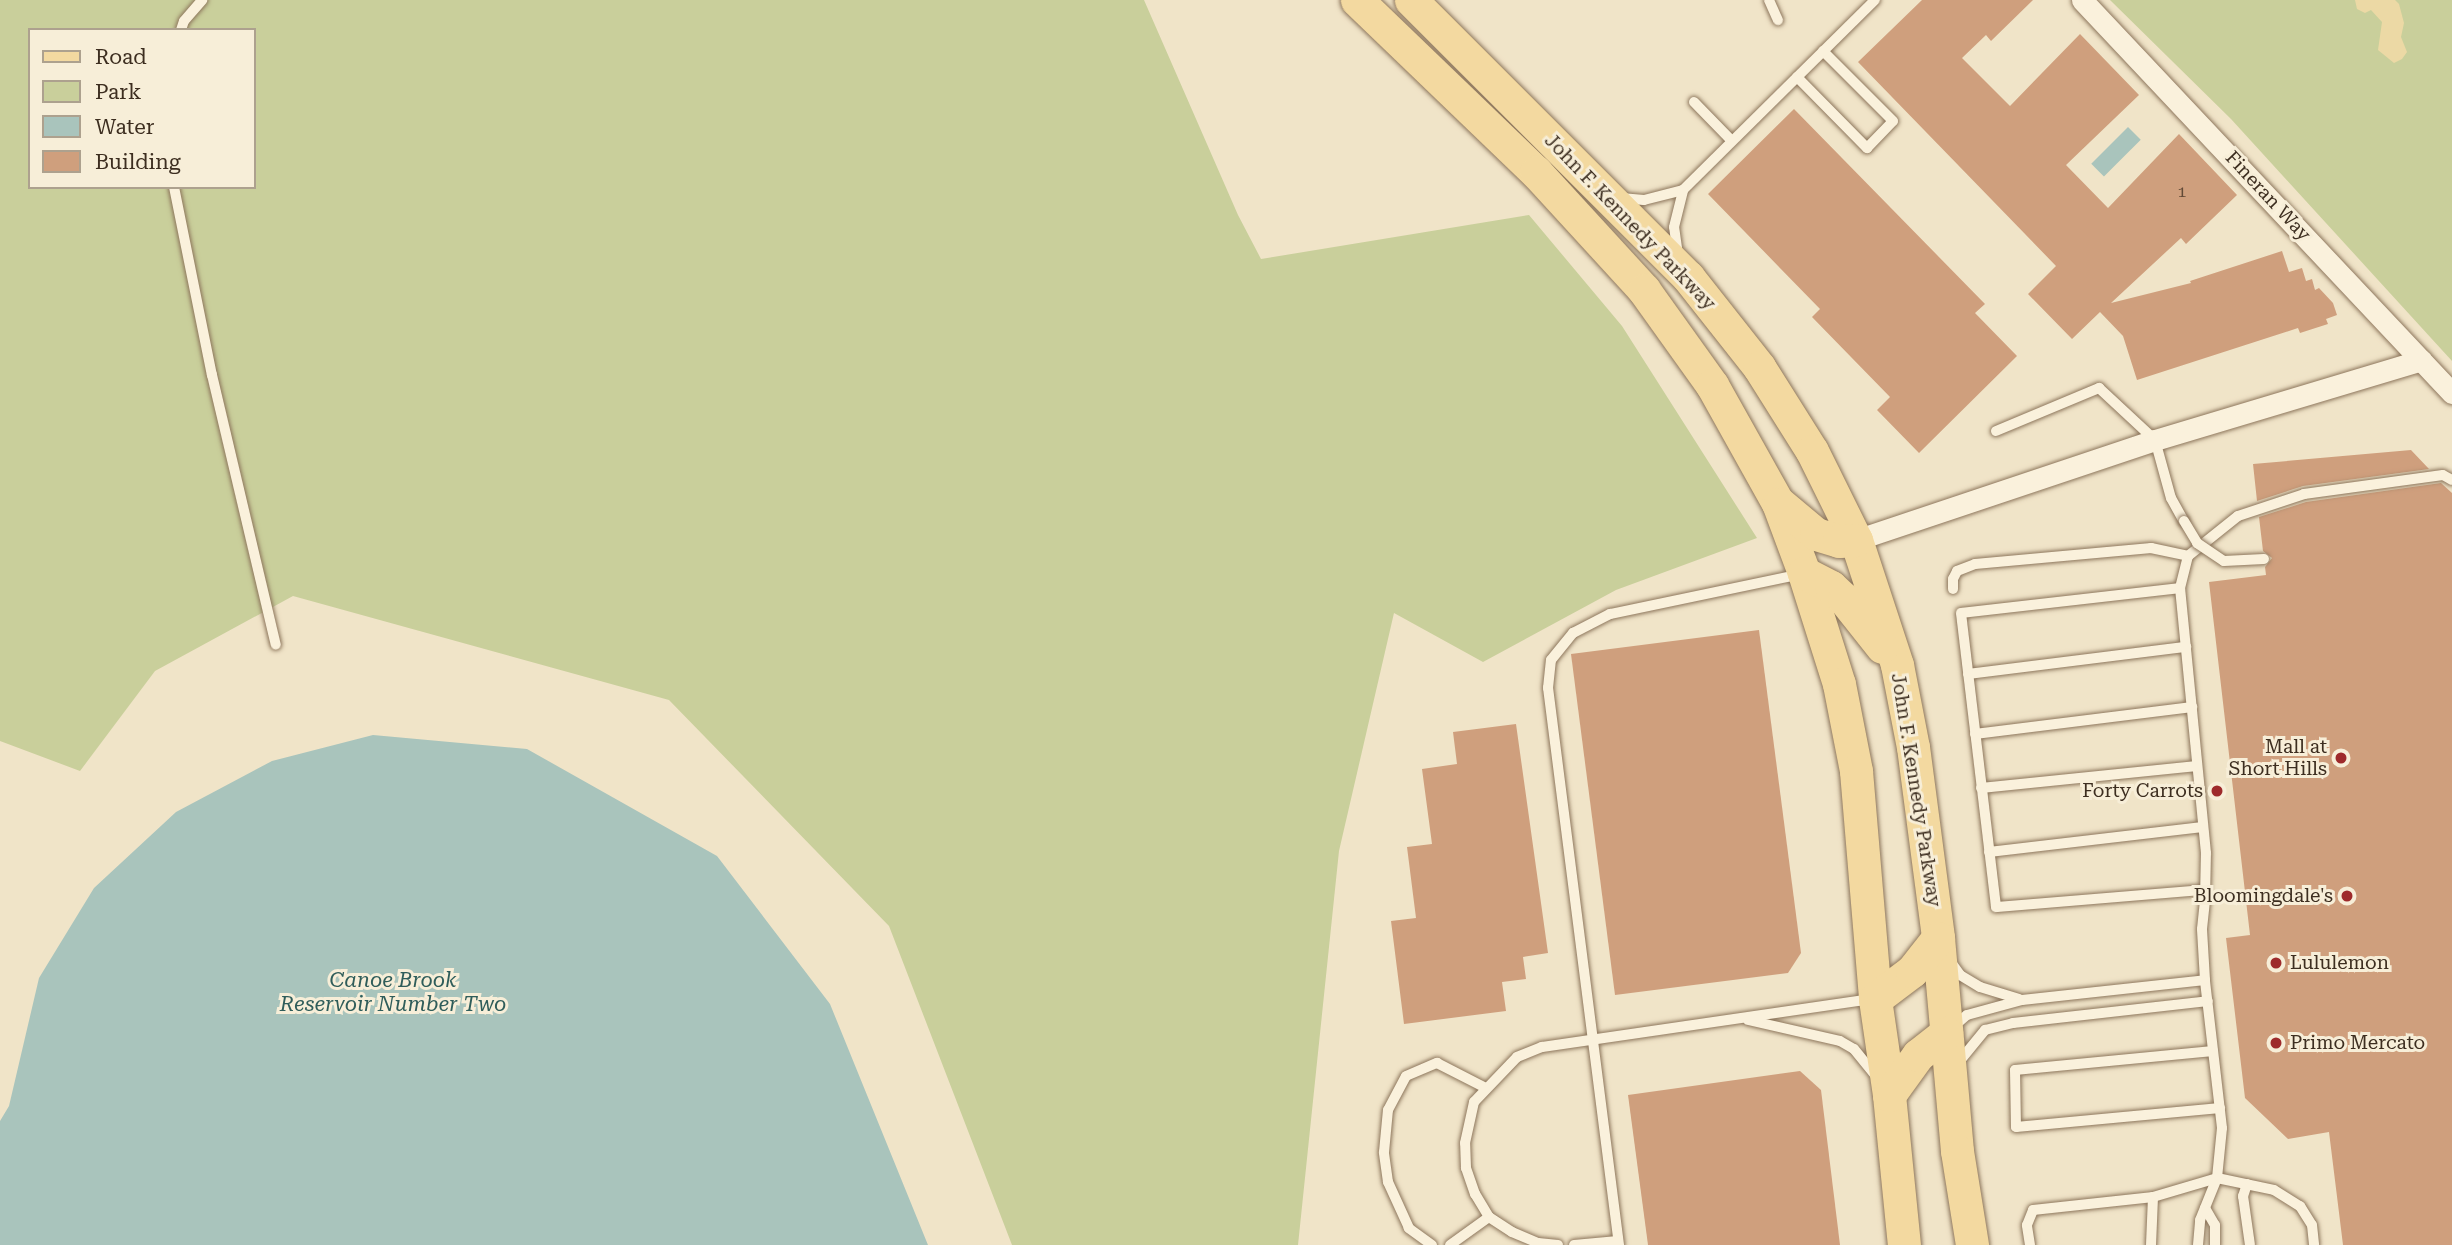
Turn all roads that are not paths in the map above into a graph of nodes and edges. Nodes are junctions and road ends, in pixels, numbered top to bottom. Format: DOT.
graph roads {
  1 [pos="202,0"];
  2 [pos="1357,0"];
  3 [pos="1411,0"];
  4 [pos="1769,0"];
  5 [pos="1875,0"];
  6 [pos="2082,0"];
  7 [pos="1778,20"];
  8 [pos="182,28"];
  9 [pos="1823,51"];
  10 [pos="1797,77"];
  11 [pos="1694,102"];
  12 [pos="1732,141"];
  13 [pos="174,189"];
  14 [pos="1683,190"];
  15 [pos="1609,197"];
  16 [pos="1679,269"];
  17 [pos="2421,360"];
  18 [pos="2452,393"];
  19 [pos="1996,431"];
  20 [pos="2155,440"];
  21 [pos="2452,480"];
  22 [pos="1778,503"];
  23 [pos="1856,540"];
  24 [pos="2188,556"];
  25 [pos="2264,559"];
  26 [pos="1804,573"];
  27 [pos="2180,588"];
  28 [pos="1954,589"];
  29 [pos="276,645"];
  30 [pos="2186,647"];
  31 [pos="1897,665"];
  32 [pos="1968,674"];
  33 [pos="2192,707"];
  34 [pos="1975,734"];
  35 [pos="2197,766"];
  36 [pos="1981,788"];
  37 [pos="2203,827"];
  38 [pos="1989,852"];
  39 [pos="2205,890"];
  40 [pos="1938,938"];
  41 [pos="2205,980"];
  42 [pos="1875,999"];
  43 [pos="2022,1000"];
  44 [pos="2207,1001"];
  45 [pos="1742,1018"];
  46 [pos="1946,1033"];
  47 [pos="1593,1041"];
  48 [pos="2213,1051"];
  49 [pos="1951,1082"];
  50 [pos="1484,1087"];
  51 [pos="1889,1095"];
  52 [pos="2220,1108"];
  53 [pos="2217,1178"];
  54 [pos="2246,1184"];
  55 [pos="2153,1197"];
  56 [pos="2205,1208"];
  57 [pos="1489,1217"];
  58 [pos="1618,1243"];
  59 [pos="1432,1245"];
  60 [pos="1450,1245"];
  61 [pos="1558,1245"];
  62 [pos="1574,1245"];
  63 [pos="1904,1245"];
  64 [pos="1972,1245"];
  65 [pos="2030,1245"];
  66 [pos="2151,1245"];
  67 [pos="2198,1245"];
  68 [pos="2215,1245"];
  69 [pos="2250,1245"];
  70 [pos="2314,1245"];
  1 -- 8 [label="lane"];
  2 -- 22 [label="main road, John F. Kennedy Parkway"];
  3 -- 15 [label="main road, John F. Kennedy Parkway"];
  4 -- 7 [label="lane"];
  5 -- 9 [label="lane"];
  6 -- 17 [label="street, Fineran Way"];
  9 -- 10 [label="lane"];
  9 -- 10 [label="lane"];
  10 -- 12 [label="lane"];
  11 -- 12 [label="lane"];
  12 -- 14 [label="lane"];
  13 -- 29 [label="lane"];
  14 -- 15 [label="lane"];
  14 -- 16 [label="lane"];
  15 -- 16 [label="main road, John F. Kennedy Parkway"];
  16 -- 23 [label="main road, John F. Kennedy Parkway"];
  17 -- 18 [label="street, Fineran Way"];
  17 -- 20 [label="street"];
  19 -- 20 [label="lane"];
  20 -- 23 [label="street"];
  20 -- 25 [label="lane, bridge"];
  21 -- 24 [label="lane"];
  22 -- 23 [label="main road"];
  22 -- 26 [label="main road, John F. Kennedy Parkway"];
  23 -- 31 [label="main road, John F. Kennedy Parkway"];
  24 -- 27 [label="lane"];
  24 -- 28 [label="lane"];
  26 -- 31 [label="main road"];
  26 -- 42 [label="main road, John F. Kennedy Parkway"];
  26 -- 47 [label="lane"];
  27 -- 30 [label="lane"];
  27 -- 32 [label="lane"];
  30 -- 32 [label="lane"];
  30 -- 33 [label="lane"];
  31 -- 40 [label="main road, John F. Kennedy Parkway"];
  32 -- 34 [label="lane"];
  33 -- 34 [label="lane"];
  33 -- 35 [label="lane"];
  34 -- 36 [label="lane"];
  35 -- 36 [label="lane"];
  35 -- 37 [label="lane"];
  36 -- 38 [label="lane"];
  37 -- 38 [label="lane"];
  37 -- 39 [label="lane"];
  38 -- 39 [label="lane"];
  39 -- 41 [label="lane"];
  40 -- 42 [label="main road"];
  40 -- 43 [label="lane"];
  40 -- 46 [label="main road, John F. Kennedy Parkway"];
  41 -- 43 [label="lane"];
  41 -- 44 [label="lane"];
  42 -- 45 [label="lane"];
  42 -- 51 [label="main road, John F. Kennedy Parkway"];
  43 -- 46 [label="lane"];
  44 -- 48 [label="lane"];
  44 -- 49 [label="lane"];
  45 -- 47 [label="lane"];
  45 -- 51 [label="lane"];
  46 -- 49 [label="main road, John F. Kennedy Parkway"];
  46 -- 51 [label="main road"];
  47 -- 50 [label="lane"];
  47 -- 58 [label="lane"];
  48 -- 52 [label="lane"];
  48 -- 52 [label="lane"];
  49 -- 64 [label="main road, John F. Kennedy Parkway"];
  50 -- 57 [label="lane"];
  50 -- 59 [label="lane"];
  51 -- 63 [label="main road, John F. Kennedy Parkway"];
  52 -- 53 [label="lane"];
  53 -- 54 [label="lane"];
  53 -- 55 [label="lane"];
  53 -- 56 [label="lane"];
  54 -- 69 [label="lane"];
  54 -- 70 [label="lane"];
  55 -- 65 [label="lane"];
  55 -- 66 [label="lane"];
  56 -- 67 [label="lane"];
  56 -- 68 [label="lane"];
  57 -- 60 [label="lane"];
  57 -- 61 [label="lane"];
  58 -- 62 [label="lane"];
}
